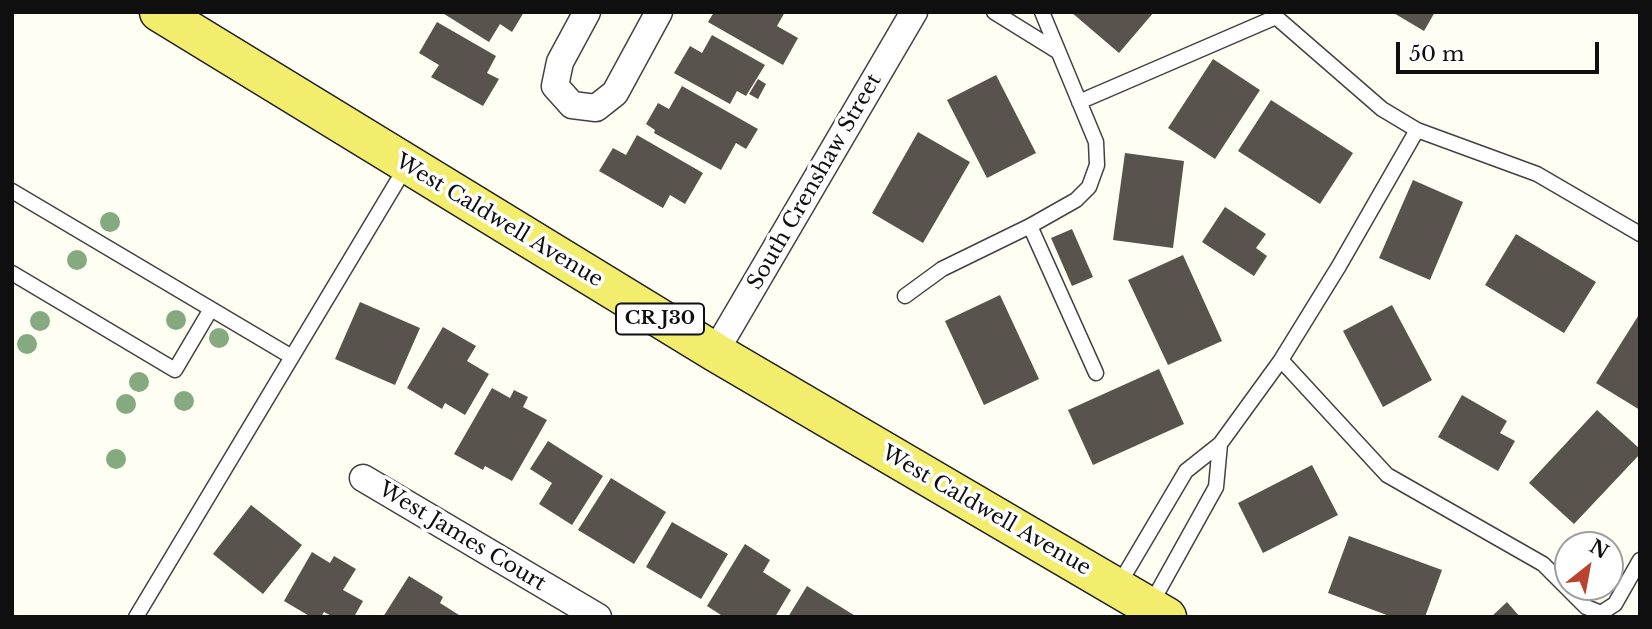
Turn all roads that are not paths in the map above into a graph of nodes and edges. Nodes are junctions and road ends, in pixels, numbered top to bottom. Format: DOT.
graph roads {
  1 [pos="159,12"];
  2 [pos="587,12"];
  3 [pos="659,12"];
  4 [pos="915,12"];
  5 [pos="993,12"];
  6 [pos="1042,12"];
  7 [pos="1272,15"];
  8 [pos="1057,51"];
  9 [pos="1079,102"];
  10 [pos="1417,130"];
  11 [pos="407,165"];
  12 [pos="12,191"];
  13 [pos="1030,226"];
  14 [pos="1640,234"];
  15 [pos="12,273"];
  16 [pos="905,296"];
  17 [pos="211,309"];
  18 [pos="715,352"];
  19 [pos="292,357"];
  20 [pos="1282,360"];
  21 [pos="1096,373"];
  22 [pos="1220,444"];
  23 [pos="363,478"];
  24 [pos="1640,560"];
  25 [pos="1117,588"];
  26 [pos="1158,612"];
  27 [pos="136,617"];
  28 [pos="598,617"];
  1 -- 11 [label="main road, West Caldwell Avenue / CR J30"];
  2 -- 3 [label="street"];
  4 -- 18 [label="street, South Crenshaw Street"];
  5 -- 8 [label="lane"];
  6 -- 8 [label="lane"];
  7 -- 9 [label="lane"];
  7 -- 10 [label="lane"];
  8 -- 9 [label="lane"];
  9 -- 13 [label="lane"];
  10 -- 14 [label="lane"];
  10 -- 20 [label="lane"];
  11 -- 18 [label="main road, West Caldwell Avenue / CR J30"];
  11 -- 19 [label="lane"];
  12 -- 17 [label="lane"];
  13 -- 16 [label="lane"];
  13 -- 21 [label="lane"];
  15 -- 17 [label="lane"];
  17 -- 19 [label="lane"];
  18 -- 25 [label="main road, West Caldwell Avenue / CR J30"];
  19 -- 27 [label="lane"];
  20 -- 22 [label="lane"];
  20 -- 24 [label="lane"];
  22 -- 25 [label="lane"];
  22 -- 26 [label="lane"];
  23 -- 28 [label="street, West James Court"];
  25 -- 26 [label="main road, West Caldwell Avenue / CR J30"];
}
